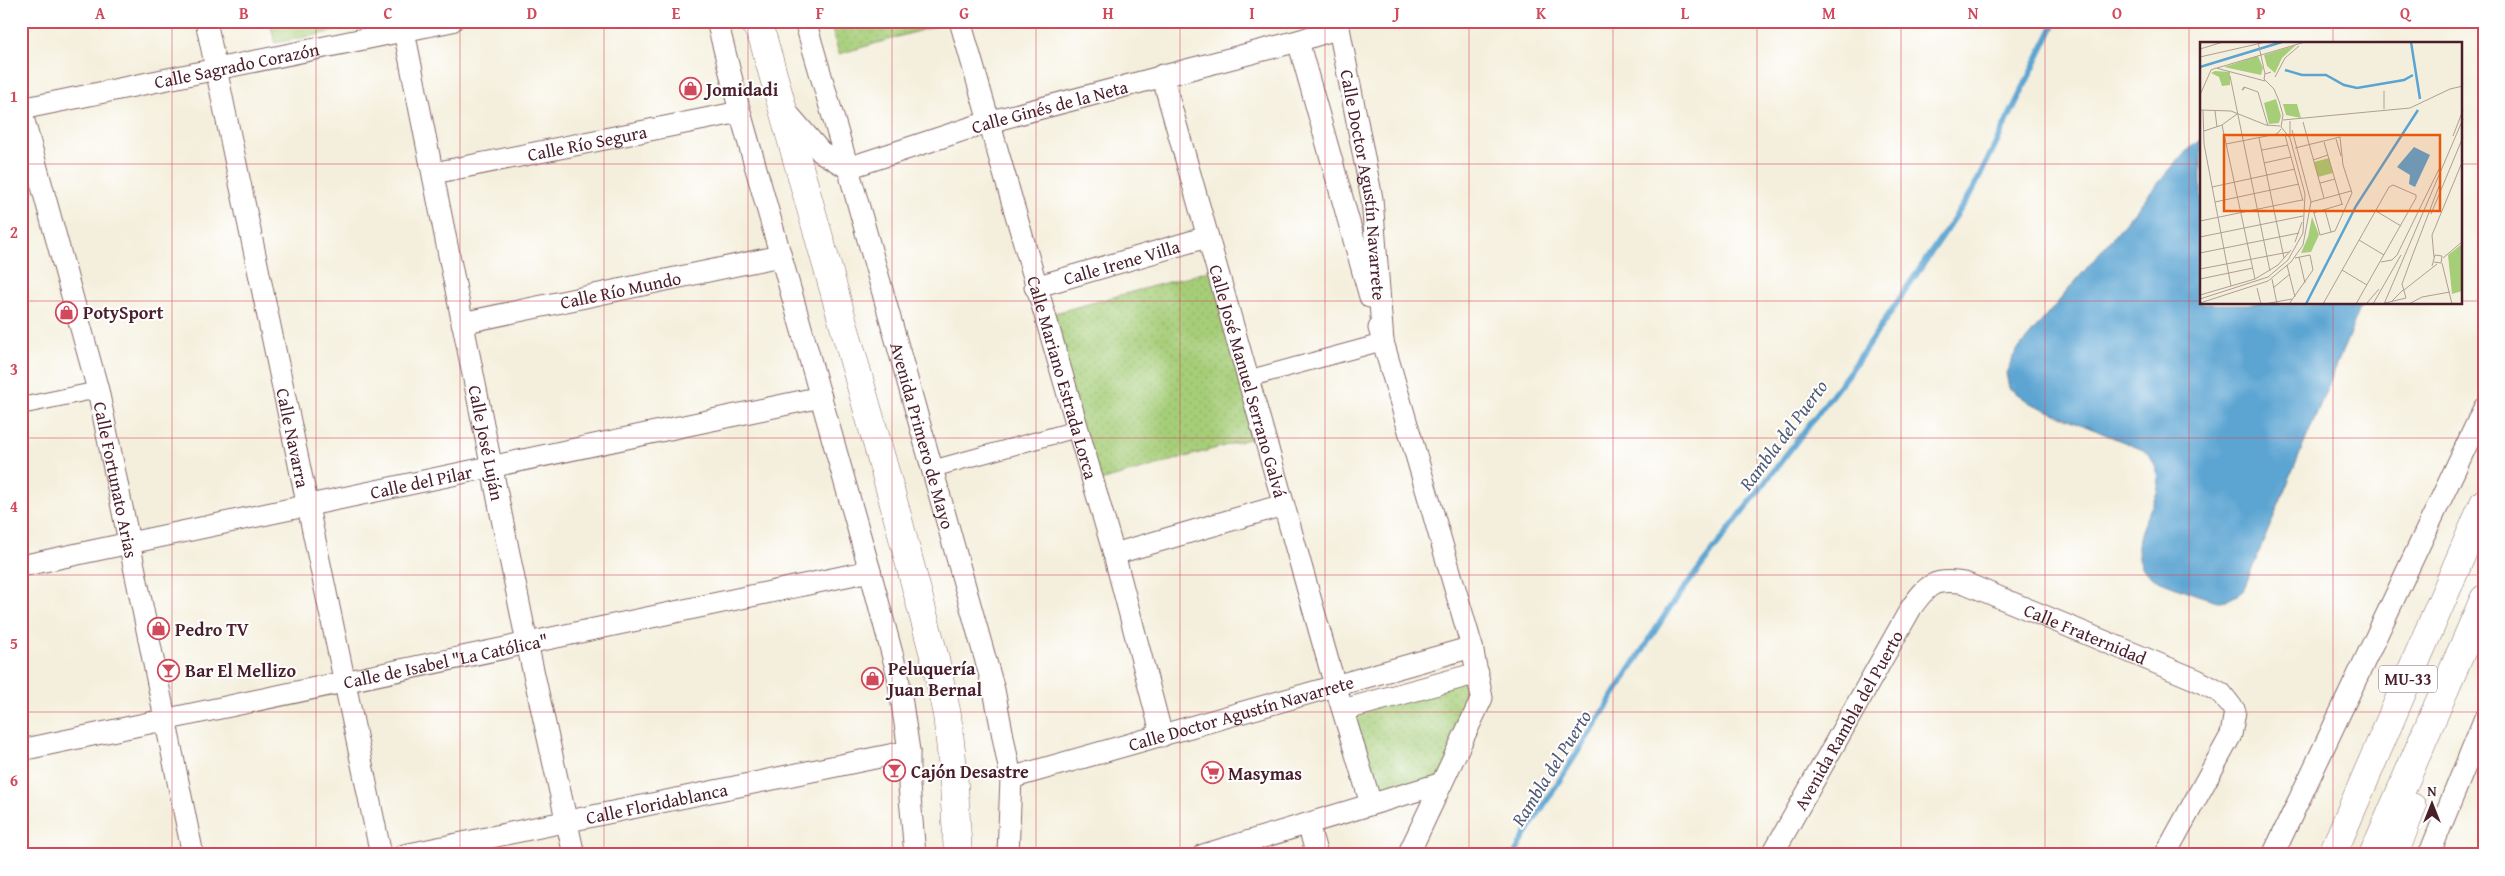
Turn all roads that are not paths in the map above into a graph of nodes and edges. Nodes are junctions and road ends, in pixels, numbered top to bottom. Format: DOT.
graph roads {
  1 [pos="206,21"];
  2 [pos="452,21"];
  3 [pos="717,21"];
  4 [pos="805,21"];
  5 [pos="960,21"];
  6 [pos="760,27"];
  7 [pos="1339,28"];
  8 [pos="404,31"];
  9 [pos="1298,41"];
  10 [pos="215,69"];
  11 [pos="1162,75"];
  12 [pos="782,107"];
  13 [pos="21,109"];
  14 [pos="740,112"];
  15 [pos="988,122"];
  16 [pos="848,168"];
  17 [pos="434,173"];
  18 [pos="1207,237"];
  19 [pos="780,256"];
  20 [pos="1035,287"];
  21 [pos="462,323"];
  22 [pos="1383,342"];
  23 [pos="1247,380"];
  24 [pos="98,390"];
  25 [pos="821,397"];
  26 [pos="21,406"];
  27 [pos="2484,408"];
  28 [pos="1077,428"];
  29 [pos="492,467"];
  30 [pos="932,469"];
  31 [pos="2484,503"];
  32 [pos="309,505"];
  33 [pos="1283,505"];
  34 [pos="131,542"];
  35 [pos="1114,554"];
  36 [pos="21,566"];
  37 [pos="870,571"];
  38 [pos="1926,587"];
  39 [pos="2484,599"];
  40 [pos="2484,620"];
  41 [pos="527,643"];
  42 [pos="1472,647"];
  43 [pos="1478,673"];
  44 [pos="344,682"];
  45 [pos="1335,686"];
  46 [pos="1343,710"];
  47 [pos="165,719"];
  48 [pos="2484,720"];
  49 [pos="1162,736"];
  50 [pos="21,750"];
  51 [pos="909,751"];
  52 [pos="1011,778"];
  53 [pos="1439,784"];
  54 [pos="1371,804"];
  55 [pos="567,820"];
  56 [pos="1308,824"];
  57 [pos="193,855"];
  58 [pos="381,855"];
  59 [pos="404,855"];
  60 [pos="574,855"];
  61 [pos="915,855"];
  62 [pos="958,855"];
  63 [pos="1008,855"];
  64 [pos="1203,855"];
  65 [pos="1316,855"];
  66 [pos="1408,855"];
  67 [pos="1772,855"];
  68 [pos="2165,855"];
  69 [pos="2273,855"];
  70 [pos="2332,855"];
  71 [pos="2373,855"];
  72 [pos="2394,855"];
  73 [pos="2429,855"];
  1 -- 10 [label="street, Calle Navarra"];
  2 -- 8 [label="street, Calle Sagrado Corazón"];
  3 -- 14 [label="street"];
  4 -- 16 [label="street, Avenida Primero de Mayo"];
  5 -- 15 [label="street, Calle Mariano Estrada Lorca"];
  6 -- 12 [label="main road"];
  7 -- 9 [label="street, Calle Ginés de la Neta"];
  7 -- 22 [label="street, Calle Doctor Agustín Navarrete"];
  8 -- 10 [label="street, Calle Sagrado Corazón"];
  8 -- 17 [label="street, Calle José Luján"];
  9 -- 11 [label="street, Calle Ginés de la Neta"];
  9 -- 22 [label="street, Calle Doctor Agustín Navarrete"];
  10 -- 13 [label="street, Calle Sagrado Corazón"];
  10 -- 32 [label="street, Calle Navarra"];
  11 -- 15 [label="street, Calle Ginés de la Neta"];
  11 -- 18 [label="street, Calle José Manuel Serrano Galvá"];
  12 -- 16 [label="street"];
  12 -- 62 [label="main road"];
  13 -- 24 [label="street, Calle Fortunato Arias"];
  14 -- 17 [label="street, Calle Río Segura"];
  14 -- 19 [label="street"];
  15 -- 16 [label="street, Calle Ginés de la Neta"];
  15 -- 20 [label="street, Calle Mariano Estrada Lorca"];
  16 -- 30 [label="street, Avenida Primero de Mayo"];
  17 -- 21 [label="street, Calle José Luján"];
  18 -- 20 [label="street, Calle Irene Villa"];
  18 -- 23 [label="street, Calle José Manuel Serrano Galvá"];
  19 -- 21 [label="street, Calle Río Mundo"];
  19 -- 25 [label="street"];
  20 -- 28 [label="street, Calle Mariano Estrada Lorca"];
  21 -- 29 [label="street, Calle José Luján"];
  22 -- 23 [label="street"];
  22 -- 42 [label="street, Calle Doctor Agustín Navarrete"];
  23 -- 33 [label="street, Calle José Manuel Serrano Galvá"];
  24 -- 26 [label="street"];
  24 -- 34 [label="street, Calle Fortunato Arias"];
  25 -- 29 [label="street, Calle del Pilar"];
  25 -- 37 [label="street"];
  27 -- 69 [label="street"];
  28 -- 30 [label="street"];
  28 -- 35 [label="street, Calle Mariano Estrada Lorca"];
  29 -- 32 [label="street, Calle del Pilar"];
  29 -- 41 [label="street, Calle José Luján"];
  30 -- 52 [label="street, Avenida Primero de Mayo"];
  31 -- 70 [label="main road, MU-33"];
  32 -- 34 [label="street, Calle del Pilar"];
  32 -- 44 [label="street, Calle Navarra"];
  33 -- 35 [label="street"];
  33 -- 45 [label="street, Calle José Manuel Serrano Galvá"];
  34 -- 36 [label="street, Calle del Pilar"];
  34 -- 47 [label="street, Calle Fortunato Arias"];
  35 -- 49 [label="street, Calle Mariano Estrada Lorca"];
  37 -- 41 [label="street, Calle de Isabel \"La Católica\""];
  37 -- 51 [label="street"];
  38 -- 67 [label="street, Avenida Rambla del Puerto"];
  38 -- 68 [label="street, Calle Fraternidad"];
  39 -- 71 [label="main road, MU-33"];
  40 -- 72 [label="main road"];
  41 -- 44 [label="street, Calle de Isabel \"La Católica\""];
  41 -- 55 [label="street, Calle José Luján"];
  42 -- 43 [label="street, Calle Doctor Agustín Navarrete"];
  42 -- 45 [label="street, Calle Doctor Agustín Navarrete"];
  43 -- 46 [label="street, Calle Doctor Agustín Navarrete"];
  43 -- 53 [label="street"];
  44 -- 47 [label="street, Calle de Isabel \"La Católica\""];
  44 -- 58 [label="street, Calle Navarra"];
  45 -- 46 [label="street, Calle José Manuel Serrano Galvá"];
  45 -- 49 [label="street, Calle Doctor Agustín Navarrete"];
  46 -- 54 [label="street, Calle José Manuel Serrano Galvá"];
  47 -- 50 [label="street, Calle de Isabel \"La Católica\""];
  47 -- 57 [label="street, Calle Fortunato Arias"];
  48 -- 73 [label="street"];
  49 -- 52 [label="street, Calle Doctor Agustín Navarrete"];
  51 -- 55 [label="street, Calle Floridablanca"];
  51 -- 61 [label="street"];
  52 -- 63 [label="street, Avenida Primero de Mayo"];
  53 -- 54 [label="street"];
  53 -- 66 [label="street"];
  54 -- 56 [label="street"];
  55 -- 59 [label="street, Calle Floridablanca"];
  55 -- 60 [label="street, Calle José Luján"];
  56 -- 64 [label="street"];
  56 -- 65 [label="street"];
}
